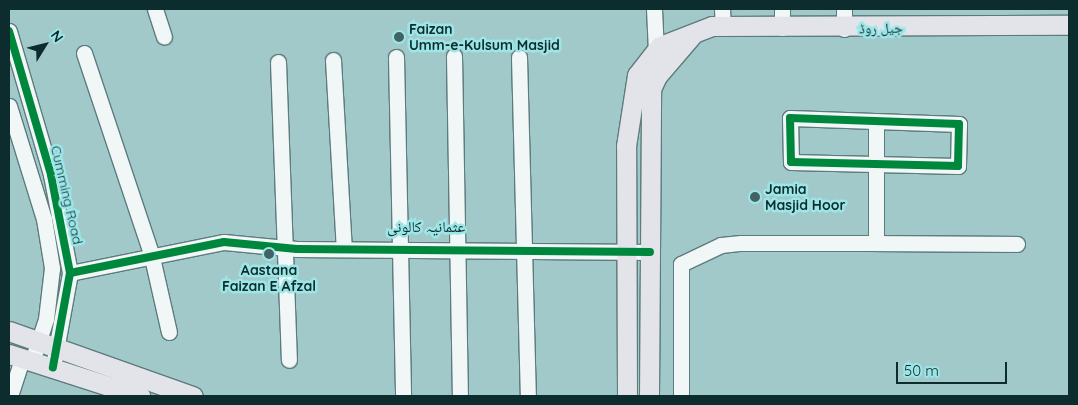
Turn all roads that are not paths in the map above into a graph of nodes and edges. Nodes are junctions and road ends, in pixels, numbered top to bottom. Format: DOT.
graph roads {
  1 [pos="155,9"];
  2 [pos="654,9"];
  3 [pos="782,9"];
  4 [pos="844,9"];
  5 [pos="722,18"];
  6 [pos="1069,25"];
  7 [pos="782,28"];
  8 [pos="844,29"];
  9 [pos="9,31"];
  10 [pos="694,33"];
  11 [pos="164,37"];
  12 [pos="656,51"];
  13 [pos="84,53"];
  14 [pos="454,56"];
  15 [pos="396,57"];
  16 [pos="519,57"];
  17 [pos="333,60"];
  18 [pos="278,62"];
  19 [pos="9,106"];
  20 [pos="876,121"];
  21 [pos="875,166"];
  22 [pos="876,243"];
  23 [pos="1018,244"];
  24 [pos="286,248"];
  25 [pos="344,249"];
  26 [pos="403,250"];
  27 [pos="459,251"];
  28 [pos="524,252"];
  29 [pos="626,252"];
  30 [pos="650,252"];
  31 [pos="151,253"];
  32 [pos="70,273"];
  33 [pos="9,331"];
  34 [pos="169,332"];
  35 [pos="40,341"];
  36 [pos="60,347"];
  37 [pos="21,357"];
  38 [pos="289,360"];
  39 [pos="52,367"];
  40 [pos="10,396"];
  41 [pos="140,396"];
  42 [pos="193,396"];
  43 [pos="404,396"];
  44 [pos="460,396"];
  45 [pos="528,396"];
  46 [pos="626,396"];
  47 [pos="648,396"];
  48 [pos="681,396"];
  1 -- 11 [label="street"];
  2 -- 12 [label="street"];
  3 -- 7 [label="street"];
  4 -- 8 [label="street"];
  5 -- 7 [label="main road, جیل روڈ"];
  5 -- 10 [label="main road, جیل روڈ"];
  6 -- 8 [label="main road, جیل روڈ"];
  7 -- 8 [label="main road, جیل روڈ"];
  9 -- 32 [label="street, Cumming Road"];
  10 -- 12 [label="main road, جیل روڈ"];
  10 -- 30 [label="main road"];
  12 -- 29 [label="main road"];
  13 -- 31 [label="street"];
  14 -- 27 [label="street"];
  15 -- 26 [label="street"];
  16 -- 28 [label="street"];
  17 -- 25 [label="street"];
  18 -- 24 [label="street"];
  19 -- 35 [label="street, Cumming Road"];
  20 -- 21 [label="street"];
  20 -- 21 [label="street"];
  20 -- 21 [label="street"];
  21 -- 22 [label="street"];
  22 -- 23 [label="street"];
  22 -- 48 [label="street"];
  24 -- 25 [label="street"];
  24 -- 31 [label="street"];
  24 -- 38 [label="street"];
  25 -- 26 [label="street"];
  26 -- 27 [label="street"];
  26 -- 43 [label="street"];
  27 -- 28 [label="street"];
  27 -- 44 [label="street"];
  28 -- 29 [label="street"];
  28 -- 45 [label="street"];
  29 -- 30 [label="street"];
  29 -- 46 [label="main road"];
  30 -- 47 [label="main road"];
  31 -- 32 [label="street"];
  31 -- 34 [label="street"];
  32 -- 36 [label="street, Cumming Road"];
  33 -- 35 [label="main road"];
  35 -- 36 [label="main road"];
  35 -- 37 [label="street, Cumming Road"];
  36 -- 39 [label="street, Cumming Road"];
  36 -- 42 [label="main road"];
  37 -- 39 [label="main road"];
  37 -- 40 [label="street, Cumming Road"];
  39 -- 41 [label="main road"];
}
